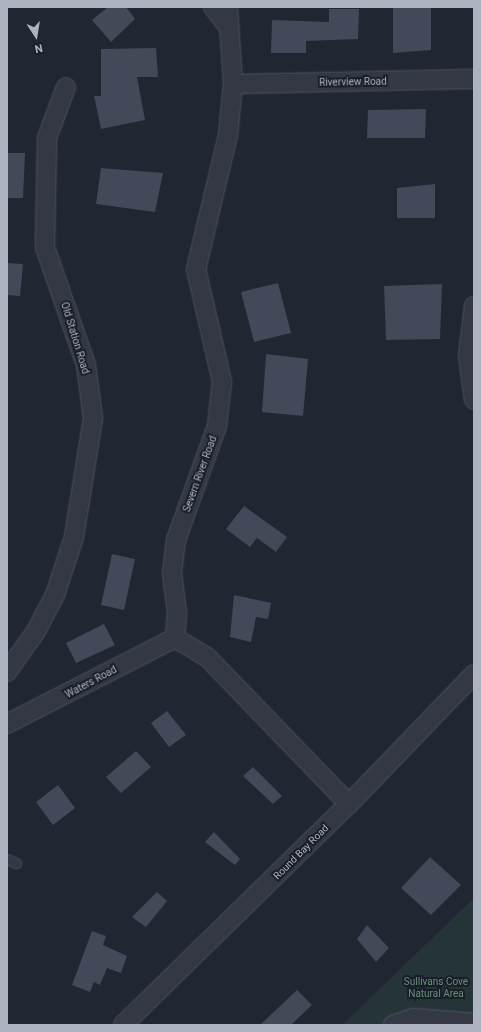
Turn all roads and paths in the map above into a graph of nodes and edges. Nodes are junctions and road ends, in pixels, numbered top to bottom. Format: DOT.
graph roads {
  1 [pos="213,7"];
  2 [pos="228,7"];
  3 [pos="228,26"];
  4 [pos="474,79"];
  5 [pos="233,84"];
  6 [pos="66,87"];
  7 [pos="474,306"];
  8 [pos="474,400"];
  9 [pos="174,638"];
  10 [pos="7,672"];
  11 [pos="474,674"];
  12 [pos="7,724"];
  13 [pos="349,804"];
  14 [pos="7,859"];
  15 [pos="16,862"];
  16 [pos="474,1023"];
  17 [pos="123,1025"];
  18 [pos="393,1025"];
  1 -- 3 [label="street"];
  2 -- 3 [label="street, Severn River Road"];
  3 -- 5 [label="street, Severn River Road"];
  4 -- 5 [label="street, Riverview Road"];
  5 -- 9 [label="street, Severn River Road"];
  6 -- 10 [label="street, Old Station Road"];
  7 -- 8 [label="street"];
  9 -- 12 [label="street, Waters Road"];
  9 -- 13 [label="street"];
  11 -- 13 [label="street, Round Bay Road"];
  13 -- 17 [label="street, Round Bay Road"];
  14 -- 15 [label="lane"];
  16 -- 18 [label="street"];
}
